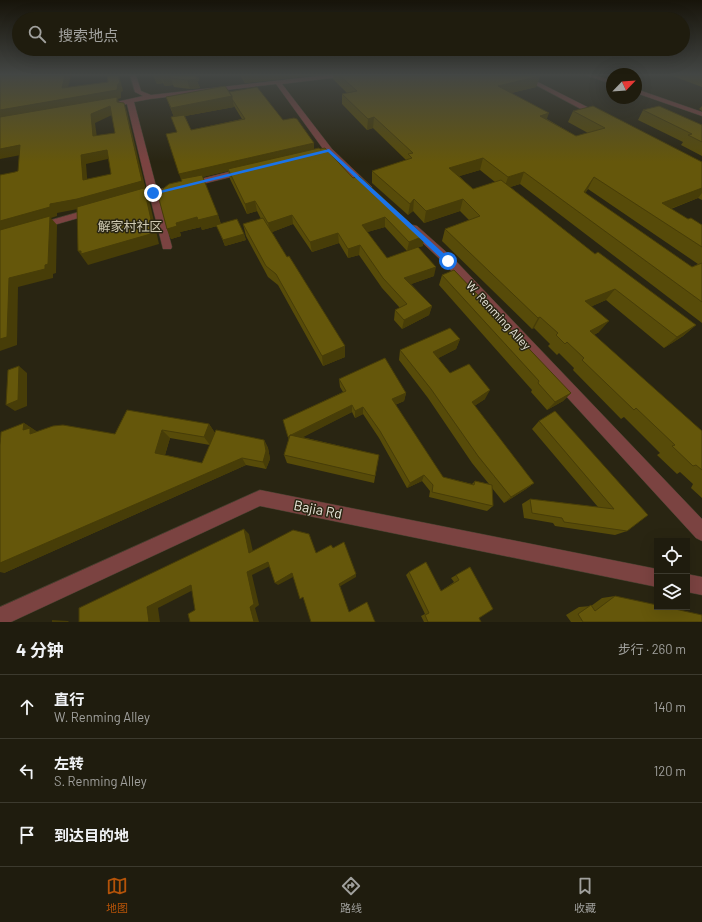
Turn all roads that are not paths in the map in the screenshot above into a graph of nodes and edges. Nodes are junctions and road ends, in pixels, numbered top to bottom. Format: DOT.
graph roads {
  1 [pos="117,104"];
  2 [pos="131,104"];
  3 [pos="293,104"];
  4 [pos="577,104"];
  5 [pos="673,104"];
  6 [pos="99,107"];
  7 [pos="702,114"];
  8 [pos="604,118"];
  9 [pos="252,169"];
  10 [pos="153,193"];
  11 [pos="374,193"];
  12 [pos="122,202"];
  13 [pos="100,209"];
  14 [pos="403,219"];
  15 [pos="31,229"];
  16 [pos="167,247"];
  17 [pos="702,532"];
  18 [pos="654,577"];
  19 [pos="690,584"];
  20 [pos="702,586"];
  21 [pos="0,617"];
  1 -- 6 [label="street"];
  2 -- 10 [label="street"];
  3 -- 11 [label="street"];
  4 -- 8 [label="street"];
  5 -- 7 [label="street"];
  9 -- 10 [label="street"];
  10 -- 12 [label="street"];
  10 -- 16 [label="street"];
  13 -- 15 [label="street"];
  14 -- 17 [label="street, W. Renming Alley"];
  18 -- 21 [label="street, Bajia Rd"];
  19 -- 20 [label="street"];
}
